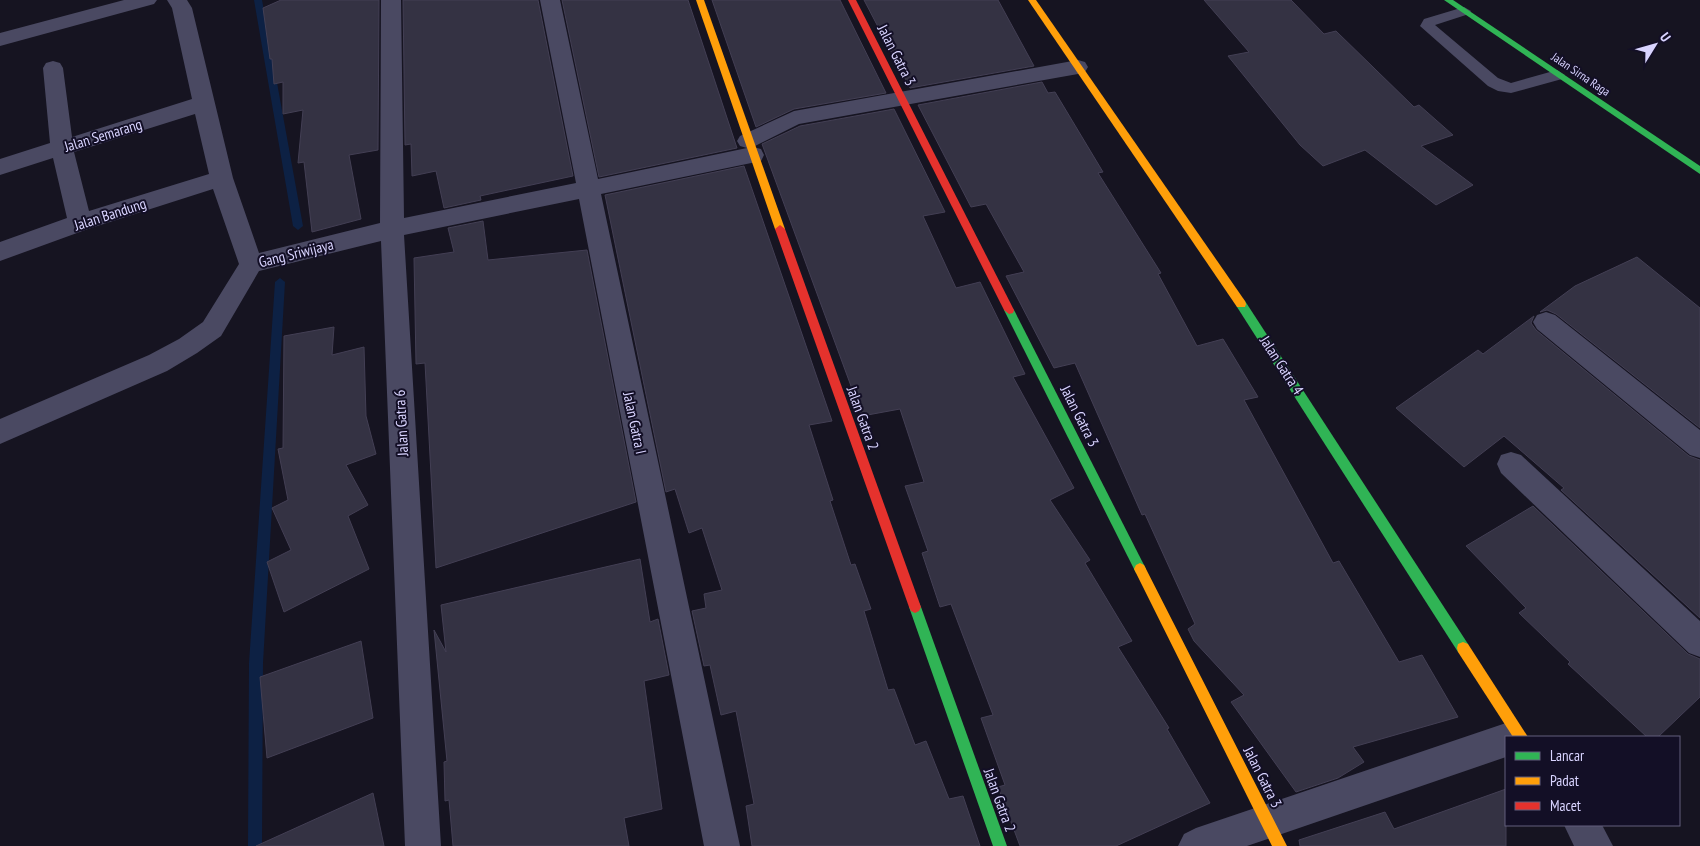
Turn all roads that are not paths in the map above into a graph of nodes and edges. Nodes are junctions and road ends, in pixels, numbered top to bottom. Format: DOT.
graph roads {
  1 [pos="147,0"];
  2 [pos="177,0"];
  3 [pos="391,0"];
  4 [pos="550,0"];
  5 [pos="700,0"];
  6 [pos="852,0"];
  7 [pos="1032,0"];
  8 [pos="1448,0"];
  9 [pos="1464,11"];
  10 [pos="0,40"];
  11 [pos="1078,67"];
  12 [pos="52,68"];
  13 [pos="1557,75"];
  14 [pos="903,100"];
  15 [pos="206,103"];
  16 [pos="62,148"];
  17 [pos="751,148"];
  18 [pos="0,167"];
  19 [pos="1700,171"];
  20 [pos="221,178"];
  21 [pos="587,189"];
  22 [pos="80,223"];
  23 [pos="392,229"];
  24 [pos="0,252"];
  25 [pos="252,264"];
  26 [pos="1546,322"];
  27 [pos="0,432"];
  28 [pos="1700,446"];
  29 [pos="1511,464"];
  30 [pos="1700,642"];
  31 [pos="1515,736"];
  32 [pos="1505,742"];
  33 [pos="1582,826"];
  34 [pos="1274,834"];
  35 [pos="422,846"];
  36 [pos="722,846"];
  37 [pos="1000,846"];
  38 [pos="1196,846"];
  39 [pos="1595,846"];
  1 -- 10 [label="street"];
  2 -- 15 [label="street"];
  3 -- 23 [label="street, Jalan Gatra 6"];
  4 -- 21 [label="street, Jalan Gatra I"];
  5 -- 17 [label="street, Jalan Gatra 2"];
  6 -- 14 [label="street, Jalan Gatra 3"];
  7 -- 11 [label="street, Jalan Gatra 4"];
  8 -- 9 [label="street, Jalan Sirna Raga"];
  9 -- 13 [label="street, Jalan Sirna Raga"];
  9 -- 13 [label="lane"];
  11 -- 14 [label="street, Gang Sriwijaya"];
  11 -- 31 [label="street, Jalan Gatra 4"];
  12 -- 16 [label="street"];
  13 -- 19 [label="street, Jalan Sirna Raga"];
  14 -- 17 [label="street, Gang Sriwijaya"];
  14 -- 34 [label="street, Jalan Gatra 3"];
  15 -- 16 [label="street, Jalan Semarang"];
  15 -- 20 [label="street"];
  16 -- 18 [label="street, Jalan Semarang"];
  16 -- 22 [label="street"];
  17 -- 21 [label="street, Gang Sriwijaya"];
  17 -- 37 [label="street, Jalan Gatra 2"];
  20 -- 22 [label="street, Jalan Bandung"];
  20 -- 25 [label="street"];
  21 -- 23 [label="street, Gang Sriwijaya"];
  21 -- 36 [label="street, Jalan Gatra I"];
  22 -- 24 [label="street, Jalan Bandung"];
  23 -- 25 [label="street, Gang Sriwijaya"];
  23 -- 35 [label="street, Jalan Gatra 6"];
  25 -- 27 [label="street, Gang Sriwijaya"];
  26 -- 28 [label="street"];
  29 -- 30 [label="street"];
  32 -- 34 [label="street"];
  33 -- 39 [label="street"];
  34 -- 38 [label="street"];
}
